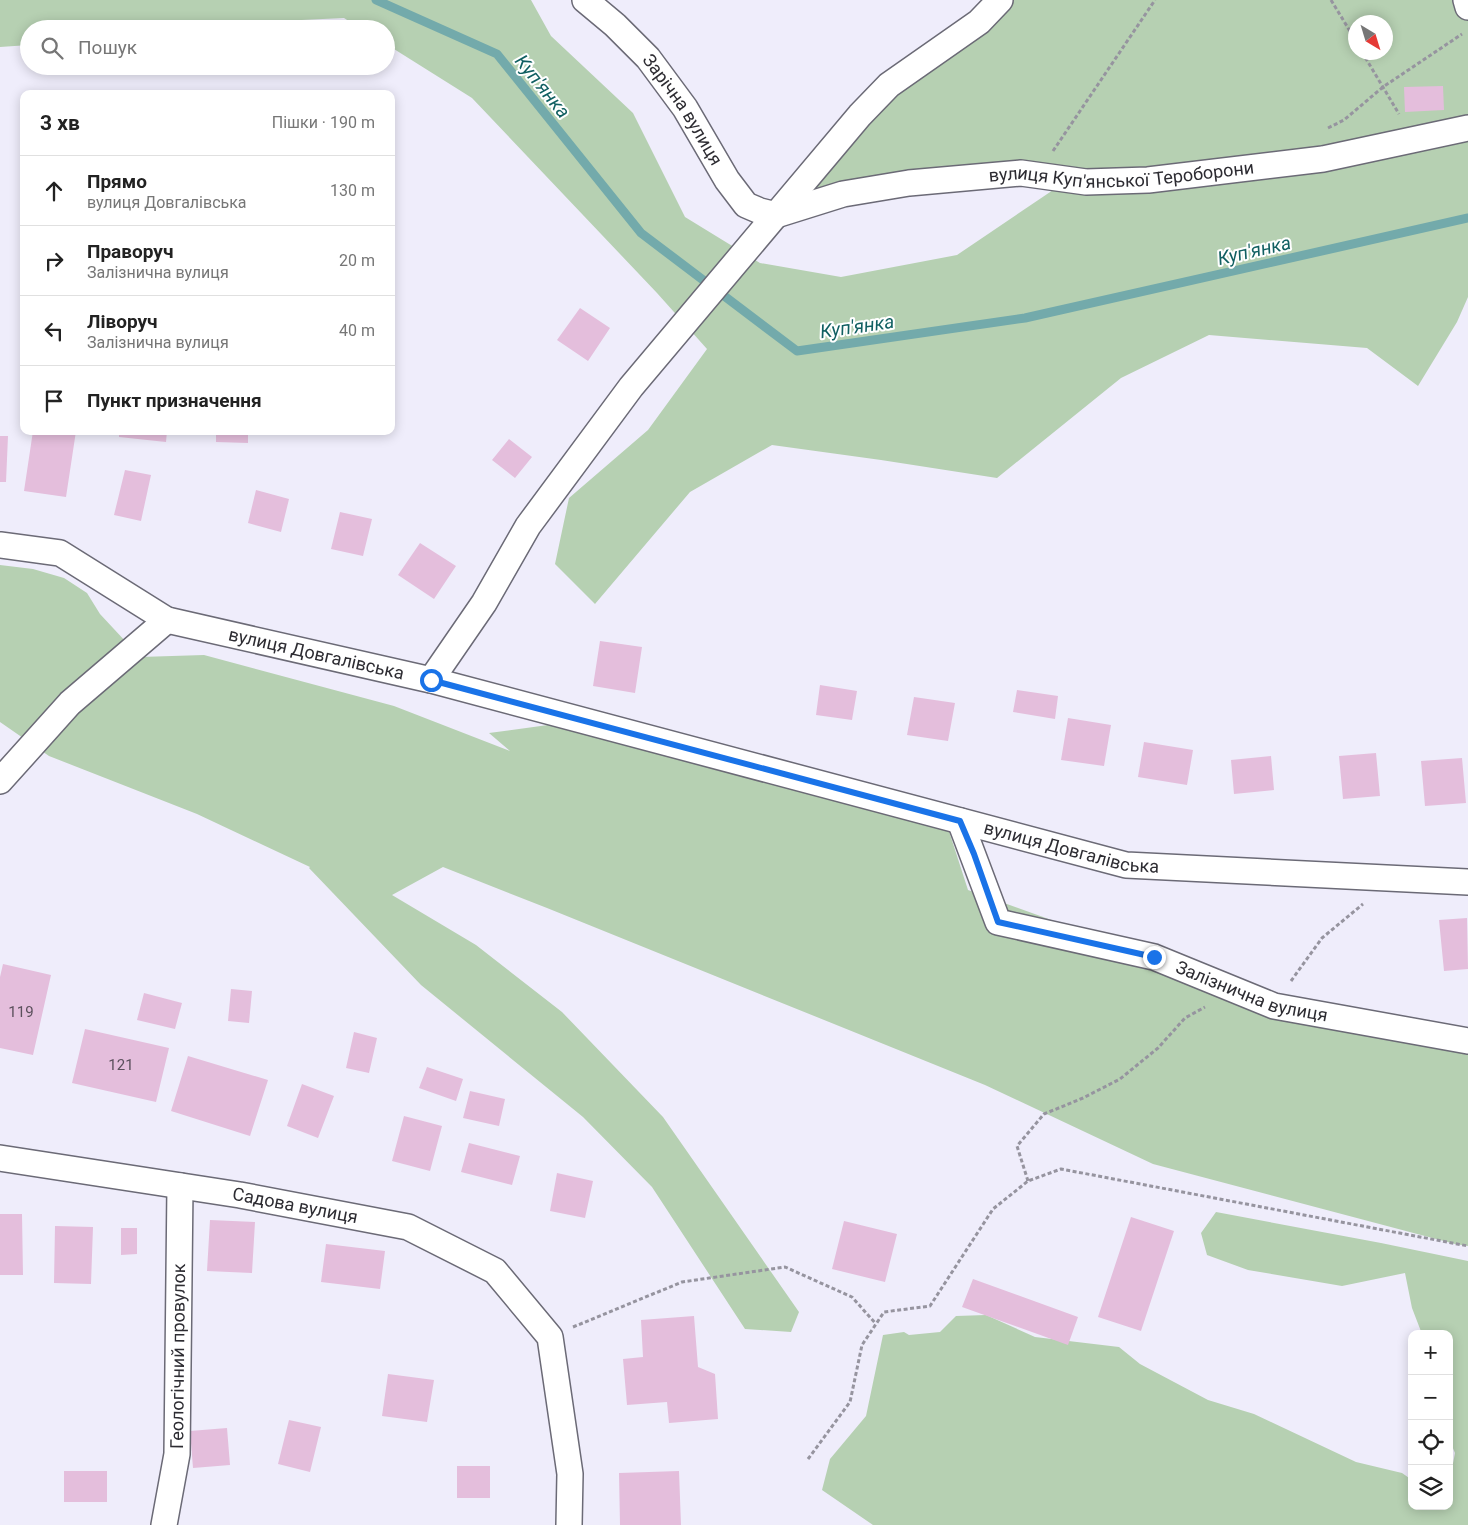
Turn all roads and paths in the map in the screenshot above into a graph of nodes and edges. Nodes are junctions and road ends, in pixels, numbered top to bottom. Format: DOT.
graph roads {
  1 [pos="585,0"];
  2 [pos="1000,0"];
  3 [pos="1155,0"];
  4 [pos="1331,0"];
  5 [pos="1466,0"];
  6 [pos="1468,7"];
  7 [pos="1348,28"];
  8 [pos="1468,29"];
  9 [pos="1367,60"];
  10 [pos="1383,87"];
  11 [pos="1468,128"];
  12 [pos="1327,129"];
  13 [pos="1414,140"];
  14 [pos="1036,176"];
  15 [pos="776,215"];
  16 [pos="0,545"];
  17 [pos="167,620"];
  18 [pos="431,680"];
  19 [pos="0,780"];
  20 [pos="960,821"];
  21 [pos="1394,879"];
  22 [pos="1468,882"];
  23 [pos="1252,997"];
  24 [pos="1208,1005"];
  25 [pos="1468,1041"];
  26 [pos="0,1158"];
  27 [pos="1028,1181"];
  28 [pos="180,1186"];
  29 [pos="1468,1246"];
  30 [pos="876,1324"];
  31 [pos="550,1337"];
  32 [pos="808,1459"];
  33 [pos="164,1525"];
  34 [pos="570,1525"];
  1 -- 15 [label="street, Зарічна вулиця"];
  2 -- 15 [label="street"];
  3 -- 14 [label="path"];
  4 -- 7 [label="path"];
  5 -- 6 [label="street"];
  8 -- 10 [label="path"];
  9 -- 10 [label="path"];
  10 -- 12 [label="path"];
  10 -- 13 [label="path"];
  11 -- 13 [label="street, вулиця Куп'янської Тероборони"];
  13 -- 14 [label="street, вулиця Куп'янської Тероборони"];
  14 -- 15 [label="street, вулиця Куп'янської Тероборони"];
  15 -- 18 [label="street"];
  16 -- 17 [label="street, вулиця Довгалівська"];
  17 -- 18 [label="street, вулиця Довгалівська"];
  17 -- 19 [label="street"];
  18 -- 20 [label="street, вулиця Довгалівська"];
  20 -- 21 [label="street, вулиця Довгалівська"];
  20 -- 23 [label="street, Залізнична вулиця"];
  21 -- 22 [label="street, вулиця Довгалівська"];
  21 -- 23 [label="path"];
  23 -- 25 [label="street, Залізнична вулиця"];
  24 -- 27 [label="path"];
  26 -- 28 [label="street, Садова вулиця"];
  27 -- 29 [label="path"];
  27 -- 30 [label="path"];
  28 -- 31 [label="street, Садова вулиця"];
  28 -- 33 [label="street, Геологічний провулок"];
  30 -- 31 [label="path"];
  30 -- 32 [label="path"];
  31 -- 34 [label="street"];
}
